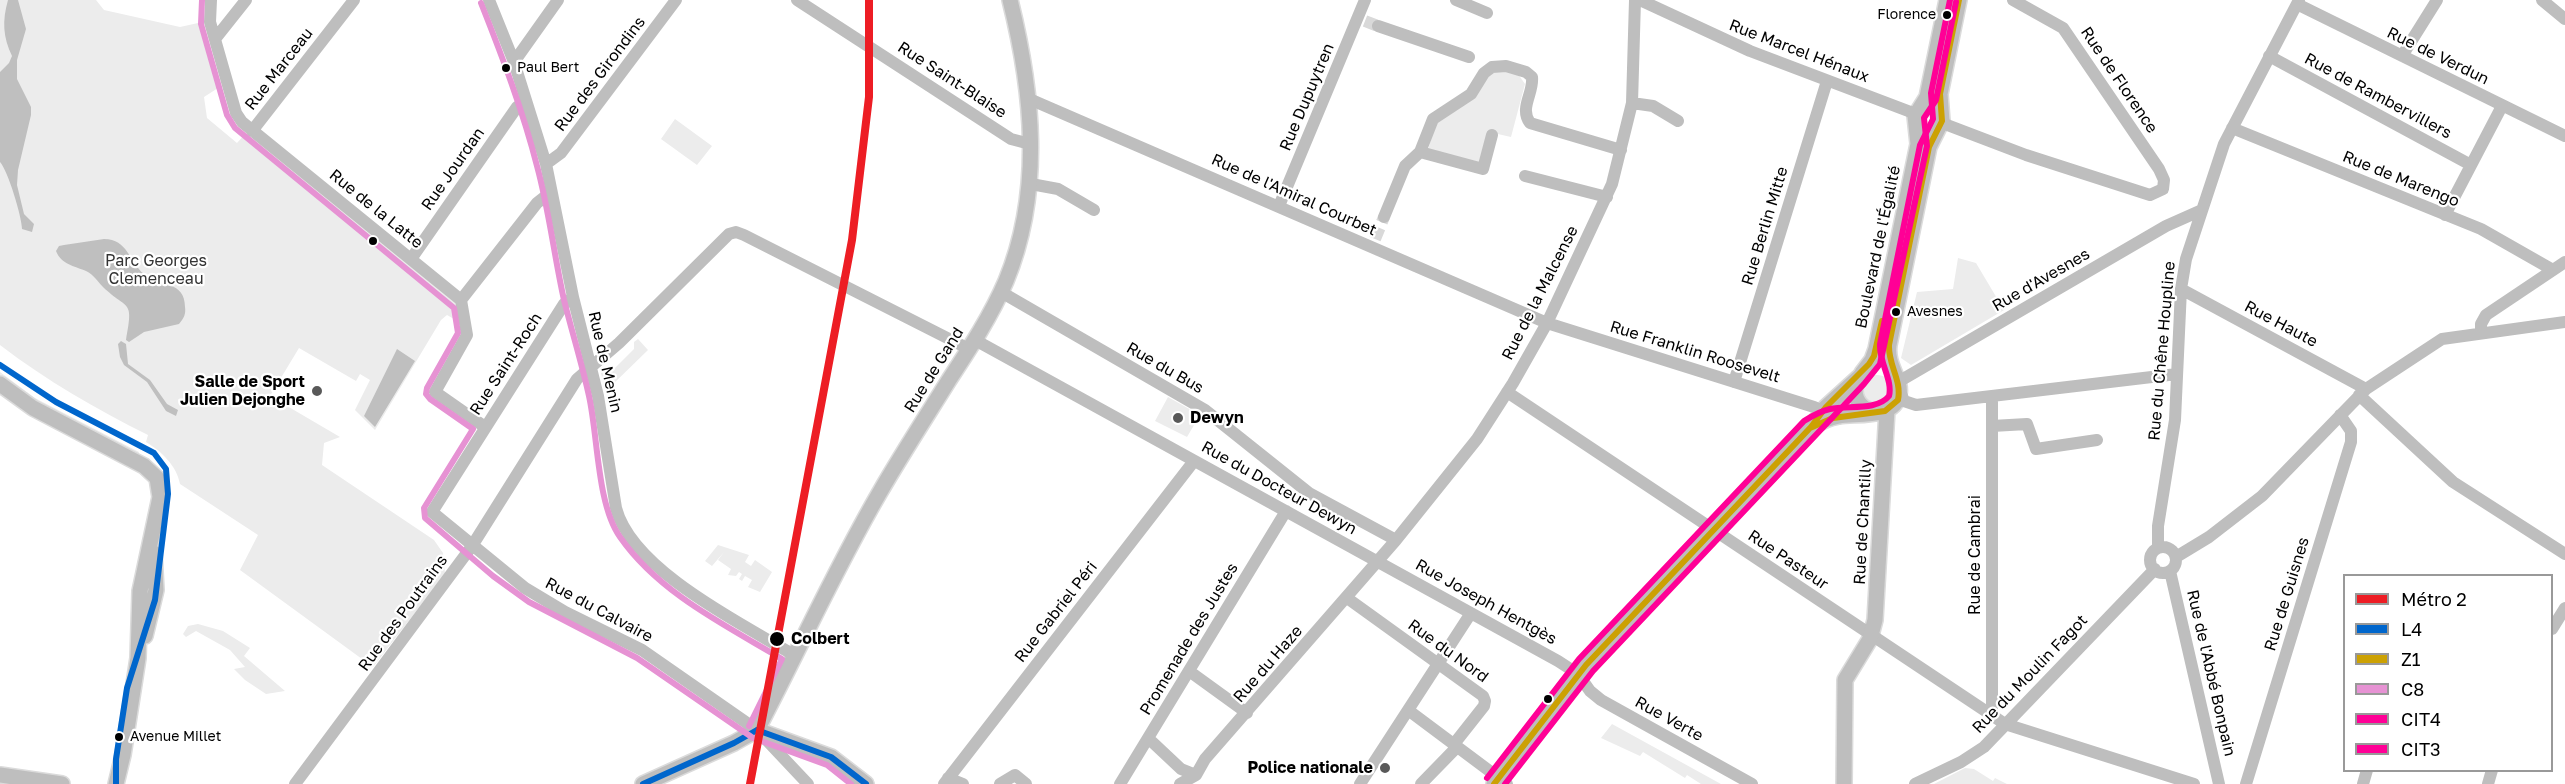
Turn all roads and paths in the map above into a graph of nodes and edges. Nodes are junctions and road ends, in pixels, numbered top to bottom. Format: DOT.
graph roads {
  1 [pos="211,0"];
  2 [pos="246,0"];
  3 [pos="354,0"];
  4 [pos="489,0"];
  5 [pos="558,0"];
  6 [pos="676,0"];
  7 [pos="797,0"];
  8 [pos="1010,0"];
  9 [pos="1365,0"];
  10 [pos="1456,0"];
  11 [pos="1635,0"];
  12 [pos="1640,0"];
  13 [pos="1947,0"];
  14 [pos="1959,0"];
  15 [pos="2013,0"];
  16 [pos="2437,0"];
  17 [pos="2542,0"];
  18 [pos="2298,2"];
  19 [pos="1487,13"];
  20 [pos="2565,19"];
  21 [pos="1378,26"];
  22 [pos="215,39"];
  23 [pos="2269,56"];
  24 [pos="2402,56"];
  25 [pos="1469,57"];
  26 [pos="514,62"];
  27 [pos="1827,81"];
  28 [pos="1027,98"];
  29 [pos="526,101"];
  30 [pos="1632,103"];
  31 [pos="2502,106"];
  32 [pos="1917,116"];
  33 [pos="1678,121"];
  34 [pos="1940,121"];
  35 [pos="2232,128"];
  36 [pos="252,130"];
  37 [pos="1492,135"];
  38 [pos="2565,136"];
  39 [pos="1030,144"];
  40 [pos="1621,150"];
  41 [pos="1420,152"];
  42 [pos="546,164"];
  43 [pos="2471,165"];
  44 [pos="1525,176"];
  45 [pos="1031,184"];
  46 [pos="551,192"];
  47 [pos="1607,197"];
  48 [pos="1279,206"];
  49 [pos="1094,210"];
  50 [pos="2202,210"];
  51 [pos="2445,214"];
  52 [pos="1384,217"];
  53 [pos="411,259"];
  54 [pos="2565,262"];
  55 [pos="2553,270"];
  56 [pos="2181,289"];
  57 [pos="1001,292"];
  58 [pos="573,297"];
  59 [pos="460,300"];
  60 [pos="2565,322"];
  61 [pos="1547,323"];
  62 [pos="2481,333"];
  63 [pos="972,344"];
  64 [pos="590,369"];
  65 [pos="2177,374"];
  66 [pos="1860,375"];
  67 [pos="1734,382"];
  68 [pos="1898,383"];
  69 [pos="0,384"];
  70 [pos="1507,392"];
  71 [pos="2363,392"];
  72 [pos="1992,396"];
  73 [pos="1881,411"];
  74 [pos="1826,415"];
  75 [pos="2340,415"];
  76 [pos="1992,426"];
  77 [pos="485,427"];
  78 [pos="2097,440"];
  79 [pos="1194,460"];
  80 [pos="1286,511"];
  81 [pos="432,512"];
  82 [pos="1714,530"];
  83 [pos="1396,540"];
  84 [pos="472,546"];
  85 [pos="2158,548"];
  86 [pos="2565,554"];
  87 [pos="2176,557"];
  88 [pos="1378,561"];
  89 [pos="2155,569"];
  90 [pos="2170,571"];
  91 [pos="1347,598"];
  92 [pos="2565,608"];
  93 [pos="1471,613"];
  94 [pos="2553,627"];
  95 [pos="1872,635"];
  96 [pos="794,655"];
  97 [pos="1437,664"];
  98 [pos="1189,671"];
  99 [pos="1578,674"];
  100 [pos="1408,710"];
  101 [pos="1248,713"];
  102 [pos="1992,714"];
  103 [pos="2005,724"];
  104 [pos="757,730"];
  105 [pos="1148,738"];
  106 [pos="1455,746"];
  107 [pos="0,775"];
  108 [pos="1198,779"];
  109 [pos="946,781"];
  110 [pos="1500,782"];
  111 [pos="62,784"];
  112 [pos="116,784"];
  113 [pos="295,784"];
  114 [pos="643,784"];
  115 [pos="808,784"];
  116 [pos="866,784"];
  117 [pos="963,784"];
  118 [pos="1000,784"];
  119 [pos="1026,784"];
  120 [pos="1120,784"];
  121 [pos="1180,784"];
  122 [pos="1360,784"];
  123 [pos="1421,784"];
  124 [pos="1752,784"];
  125 [pos="1844,784"];
  126 [pos="1916,784"];
  127 [pos="2194,784"];
  128 [pos="2219,784"];
  129 [pos="2246,784"];
  1 -- 22 [label="street, Rue de la Latte"];
  2 -- 22 [label="street"];
  3 -- 36 [label="street, Rue Marceau"];
  4 -- 26 [label="street, Rue de Menin"];
  5 -- 26 [label="street"];
  6 -- 42 [label="street, Rue des Girondins"];
  7 -- 39 [label="street, Rue Saint-Blaise"];
  8 -- 28 [label="main road, Rue de Gand"];
  9 -- 48 [label="street, Rue Dupuytren"];
  10 -- 19 [label="street"];
  11 -- 30 [label="street, Rue de la Malcense"];
  12 -- 27 [label="street, Rue Marcel Hénaux"];
  13 -- 32 [label="main road, Boulevard de l'Égalité"];
  14 -- 34 [label="main road, Boulevard de l'Égalité"];
  15 -- 34 [label="street, Rue de Florence"];
  16 -- 24 [label="street"];
  17 -- 20 [label="street"];
  18 -- 23 [label="street, Rue du Chêne Houpline"];
  18 -- 24 [label="street, Rue de Verdun"];
  21 -- 25 [label="street"];
  22 -- 36 [label="street, Rue de la Latte"];
  23 -- 35 [label="street, Rue du Chêne Houpline"];
  23 -- 43 [label="street, Rue de Rambervillers"];
  24 -- 31 [label="street, Rue de Verdun"];
  26 -- 29 [label="street, Rue de Menin"];
  27 -- 32 [label="street, Rue Marcel Hénaux"];
  27 -- 67 [label="street, Rue Berlin Mitte"];
  28 -- 39 [label="main road, Rue de Gand"];
  28 -- 48 [label="street, Rue de l'Amiral Courbet"];
  29 -- 42 [label="street, Rue de Menin"];
  29 -- 53 [label="street, Rue Jourdan"];
  30 -- 33 [label="street"];
  30 -- 40 [label="street, Rue de la Malcense"];
  31 -- 38 [label="street, Rue de Verdun"];
  31 -- 43 [label="street"];
  32 -- 34 [label="main road"];
  32 -- 34 [label="main road"];
  32 -- 66 [label="main road, Boulevard de l'Égalité"];
  34 -- 68 [label="main road, Boulevard de l'Égalité"];
  35 -- 50 [label="street, Rue du Chêne Houpline"];
  35 -- 51 [label="street, Rue de Marengo"];
  36 -- 53 [label="street, Rue de la Latte"];
  37 -- 41 [label="street"];
  39 -- 45 [label="main road, Rue de Gand"];
  40 -- 41 [label="street"];
  40 -- 47 [label="street, Rue de la Malcense"];
  41 -- 52 [label="street"];
  42 -- 46 [label="street, Rue de Menin"];
  43 -- 51 [label="street"];
  44 -- 47 [label="street"];
  45 -- 49 [label="street"];
  45 -- 57 [label="main road, Rue de Gand"];
  46 -- 58 [label="street, Rue de Menin"];
  46 -- 59 [label="street"];
  47 -- 61 [label="street, Rue de la Malcense"];
  48 -- 61 [label="street, Rue de l'Amiral Courbet"];
  50 -- 56 [label="street, Rue du Chêne Houpline"];
  50 -- 68 [label="street, Rue d'Avesnes"];
  51 -- 55 [label="street, Rue de Marengo"];
  53 -- 59 [label="street, Rue de la Latte"];
  54 -- 55 [label="street"];
  55 -- 62 [label="street"];
  56 -- 65 [label="street, Rue du Chêne Houpline"];
  56 -- 71 [label="street, Rue Haute"];
  57 -- 63 [label="main road, Rue de Gand"];
  57 -- 83 [label="street, Rue du Bus"];
  58 -- 64 [label="street, Rue de Menin"];
  58 -- 77 [label="street, Rue Saint-Roch"];
  59 -- 77 [label="street"];
  60 -- 62 [label="street"];
  61 -- 67 [label="street, Rue Franklin Roosevelt"];
  61 -- 70 [label="street, Rue de la Malcense"];
  62 -- 71 [label="street"];
  63 -- 64 [label="street, Rue du Docteur Dewyn"];
  63 -- 79 [label="street, Rue du Docteur Dewyn"];
  63 -- 96 [label="main road, Rue de Gand"];
  64 -- 84 [label="street, Rue des Poutrains"];
  64 -- 96 [label="street, Rue de Menin"];
  65 -- 72 [label="street"];
  65 -- 85 [label="street, Rue du Chêne Houpline"];
  66 -- 68 [label="main road"];
  66 -- 73 [label="main road"];
  66 -- 74 [label="main road, Boulevard de l'Égalité"];
  67 -- 74 [label="street, Rue Franklin Roosevelt"];
  68 -- 72 [label="street"];
  68 -- 73 [label="main road"];
  69 -- 112 [label="main road"];
  70 -- 82 [label="street, Rue Pasteur"];
  70 -- 83 [label="street, Rue de la Malcense"];
  71 -- 75 [label="street"];
  71 -- 86 [label="street, Rue Haute"];
  72 -- 76 [label="street, Rue de Cambrai"];
  73 -- 74 [label="main road"];
  73 -- 95 [label="main road, Rue de Chantilly"];
  74 -- 82 [label="main road, Boulevard de l'Égalité"];
  75 -- 87 [label="street"];
  75 -- 129 [label="street, Rue de Guisnes"];
  76 -- 78 [label="street"];
  76 -- 102 [label="street, Rue de Cambrai"];
  77 -- 81 [label="street, Rue Saint-Roch"];
  79 -- 80 [label="street, Rue du Docteur Dewyn"];
  79 -- 109 [label="street, Rue Gabriel Péri"];
  80 -- 88 [label="street, Rue du Docteur Dewyn"];
  80 -- 98 [label="street, Promenade des Justes"];
  81 -- 84 [label="street, Rue du Calvaire"];
  82 -- 95 [label="street, Rue Pasteur"];
  82 -- 99 [label="main road, Boulevard de l'Égalité"];
  83 -- 88 [label="street, Rue de la Malcense"];
  84 -- 104 [label="street, Rue du Calvaire"];
  84 -- 113 [label="street, Rue des Poutrains"];
  85 -- 87 [label="street"];
  85 -- 89 [label="street"];
  87 -- 90 [label="street"];
  88 -- 91 [label="street, Rue du Haze"];
  88 -- 93 [label="street, Rue Joseph Hentgès"];
  89 -- 90 [label="street"];
  89 -- 103 [label="street, Rue du Moulin Fagot"];
  90 -- 128 [label="street, Rue de l'Abbé Bonpain"];
  91 -- 97 [label="street, Rue du Nord"];
  91 -- 101 [label="street, Rue du Haze"];
  92 -- 94 [label="street"];
  93 -- 97 [label="street"];
  93 -- 99 [label="street, Rue Joseph Hentgès"];
  95 -- 102 [label="street, Rue Pasteur"];
  95 -- 125 [label="main road"];
  96 -- 104 [label="main road, Rue de Gand"];
  97 -- 100 [label="street"];
  97 -- 106 [label="street, Rue du Nord"];
  98 -- 101 [label="street"];
  98 -- 105 [label="street, Promenade des Justes"];
  99 -- 110 [label="main road, Boulevard de l'Égalité"];
  99 -- 124 [label="street, Rue Verte"];
  100 -- 106 [label="street"];
  100 -- 122 [label="street"];
  101 -- 108 [label="street, Rue du Haze"];
  102 -- 103 [label="street, Rue Pasteur"];
  103 -- 126 [label="street, Rue du Moulin Fagot"];
  103 -- 127 [label="street, Rue Pasteur"];
  104 -- 114 [label="main road"];
  104 -- 115 [label="street, Rue du Calvaire"];
  104 -- 116 [label="main road"];
  105 -- 108 [label="street"];
  105 -- 120 [label="street, Promenade des Justes"];
  106 -- 110 [label="street"];
  106 -- 123 [label="street"];
  107 -- 111 [label="main road"];
  108 -- 121 [label="street, Rue du Haze"];
  109 -- 117 [label="street"];
  118 -- 119 [label="street"];
}
